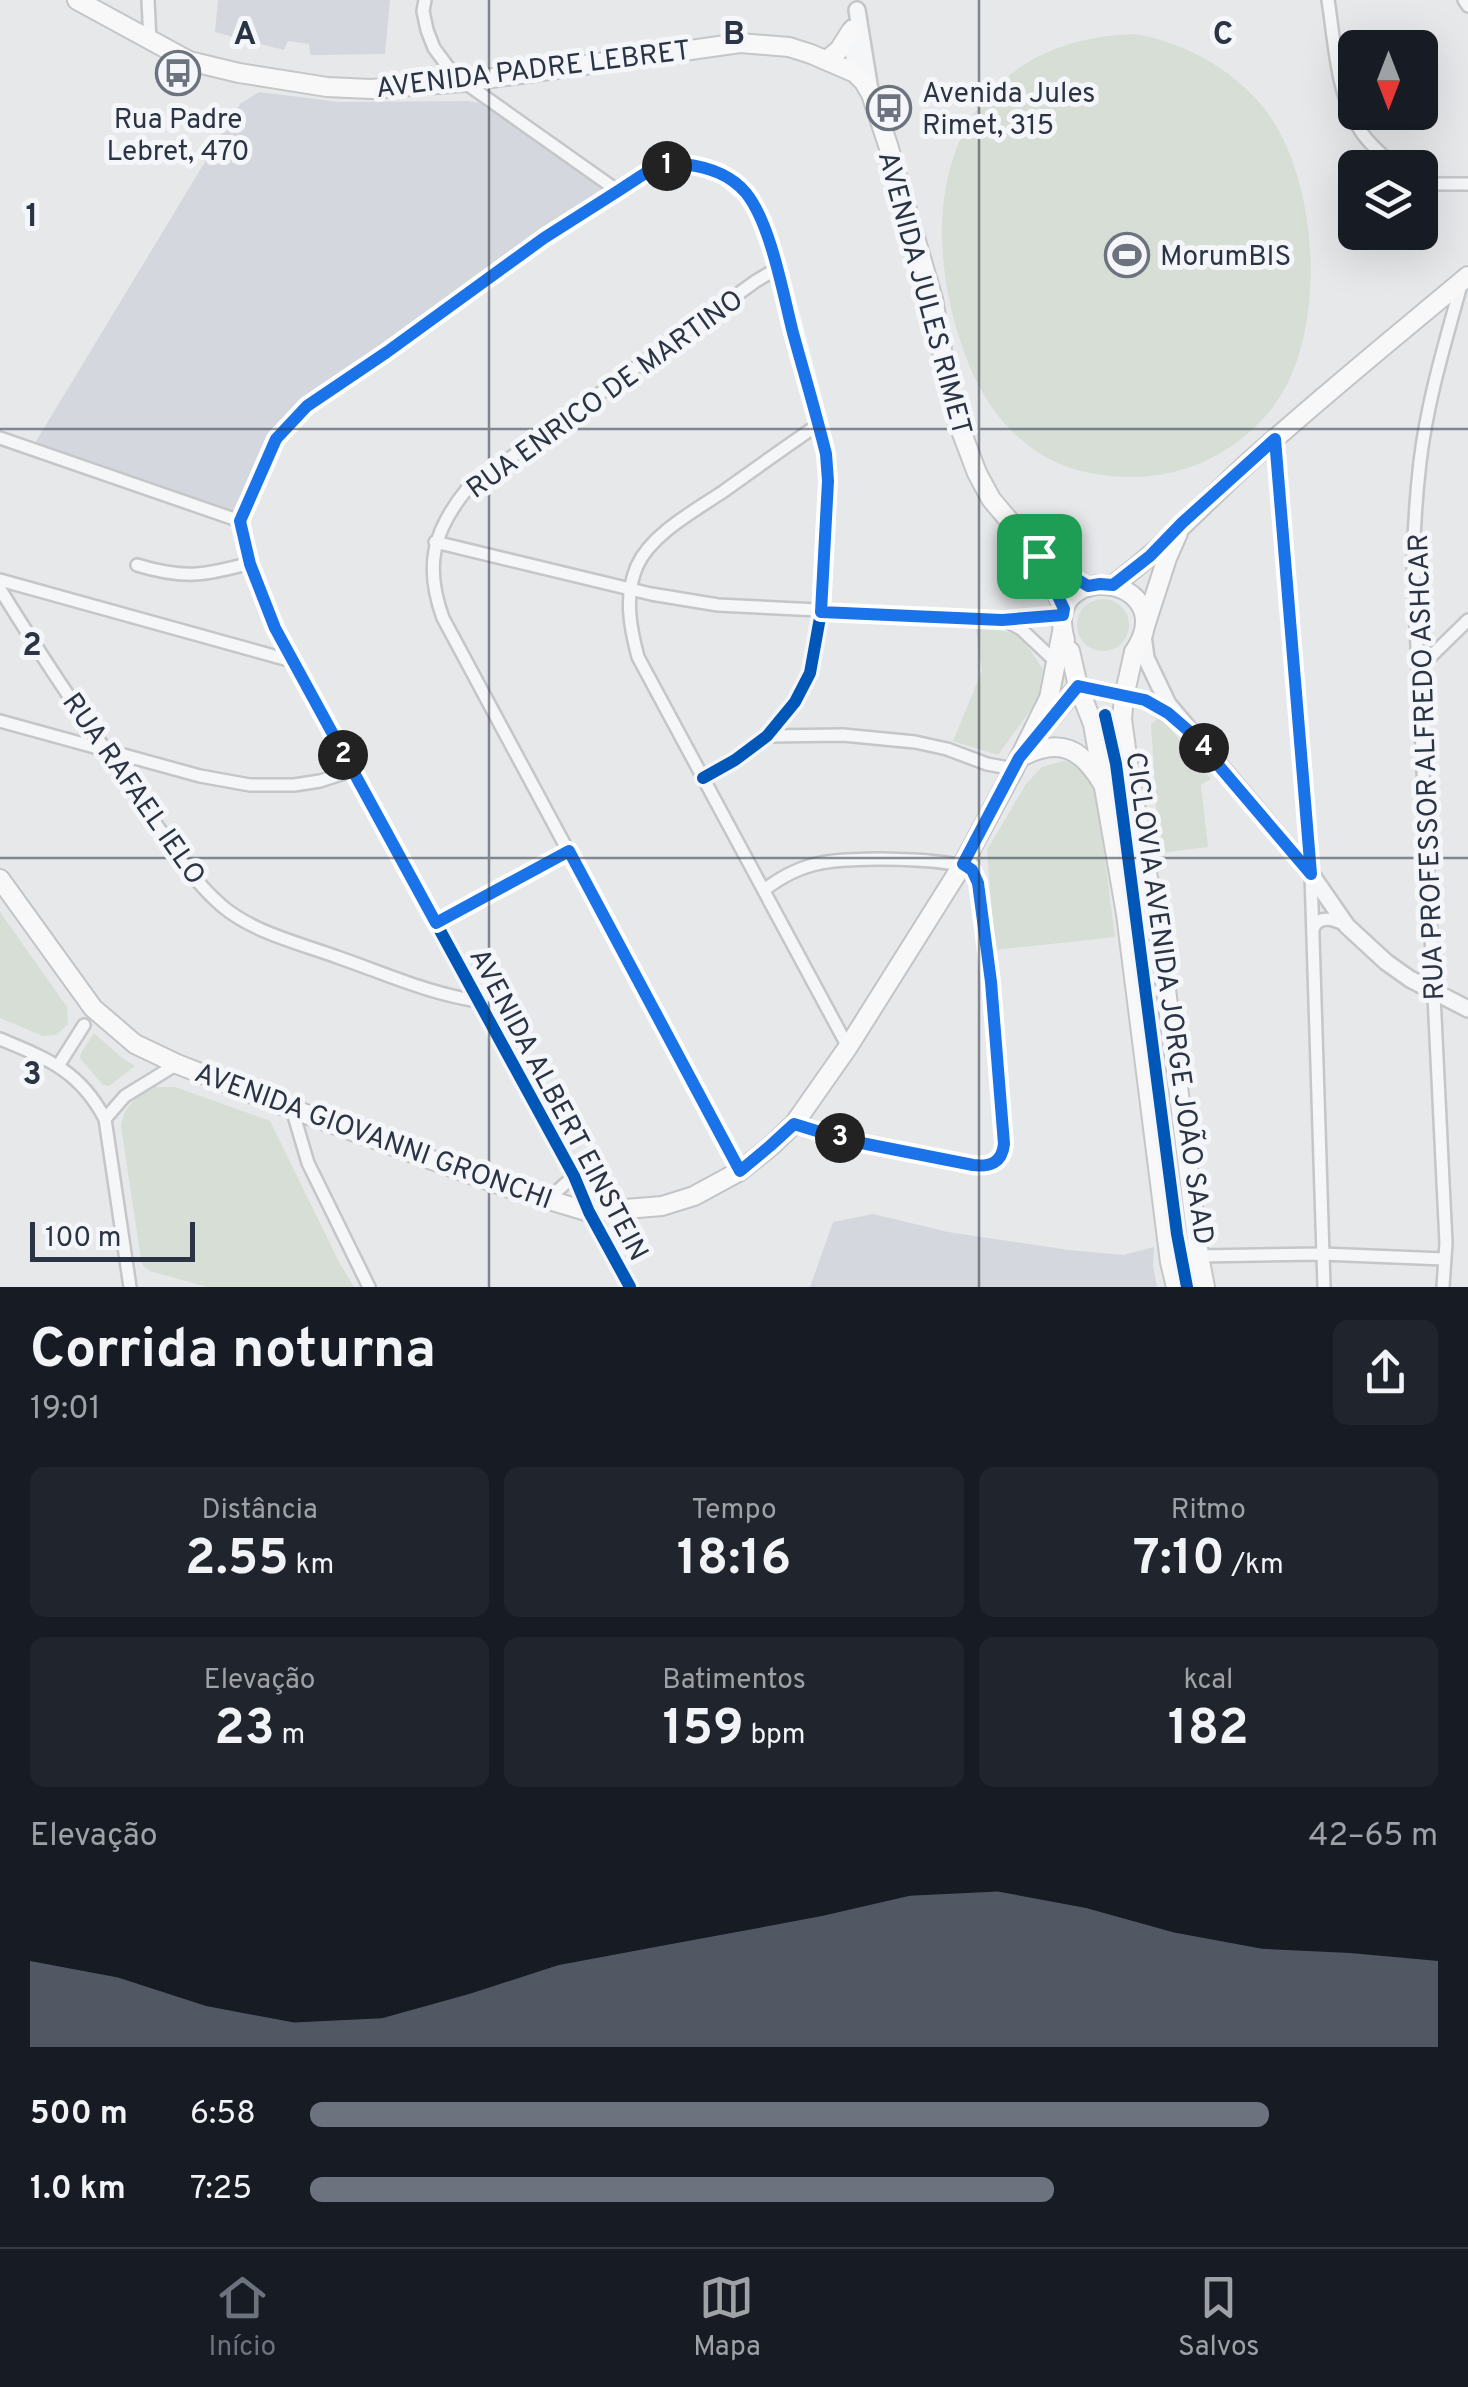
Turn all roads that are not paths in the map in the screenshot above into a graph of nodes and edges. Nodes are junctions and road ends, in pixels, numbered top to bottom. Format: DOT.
graph roads {
  1 [pos="77,0"];
  2 [pos="148,0"];
  3 [pos="425,0"];
  4 [pos="1328,0"];
  5 [pos="857,5"];
  6 [pos="851,31"];
  7 [pos="150,41"];
  8 [pos="827,60"];
  9 [pos="854,73"];
  10 [pos="464,82"];
  11 [pos="871,94"];
  12 [pos="1379,150"];
  13 [pos="1438,184"];
  14 [pos="1468,184"];
  15 [pos="618,191"];
  16 [pos="778,268"];
  17 [pos="1465,278"];
  18 [pos="819,424"];
  19 [pos="0,438"];
  20 [pos="1275,439"];
  21 [pos="240,521"];
  22 [pos="1182,523"];
  23 [pos="435,542"];
  24 [pos="1039,556"];
  25 [pos="250,564"];
  26 [pos="136,565"];
  27 [pos="0,580"];
  28 [pos="1113,585"];
  29 [pos="1088,586"];
  30 [pos="0,589"];
  31 [pos="630,589"];
  32 [pos="821,612"];
  33 [pos="1063,619"];
  34 [pos="1002,620"];
  35 [pos="1468,620"];
  36 [pos="1140,639"];
  37 [pos="1063,656"];
  38 [pos="292,661"];
  39 [pos="1420,667"];
  40 [pos="1078,686"];
  41 [pos="1123,704"];
  42 [pos="1090,717"];
  43 [pos="0,720"];
  44 [pos="1190,732"];
  45 [pos="767,736"];
  46 [pos="104,748"];
  47 [pos="1016,764"];
  48 [pos="352,772"];
  49 [pos="702,778"];
  50 [pos="1104,786"];
  51 [pos="569,851"];
  52 [pos="963,864"];
  53 [pos="1311,874"];
  54 [pos="0,879"];
  55 [pos="764,890"];
  56 [pos="1126,914"];
  57 [pos="1154,914"];
  58 [pos="436,923"];
  59 [pos="1347,926"];
  60 [pos="1313,929"];
  61 [pos="1434,992"];
  62 [pos="478,1001"];
  63 [pos="1468,1009"];
  64 [pos="84,1025"];
  65 [pos="0,1040"];
  66 [pos="848,1047"];
  67 [pos="177,1064"];
  68 [pos="58,1066"];
  69 [pos="292,1109"];
  70 [pos="106,1120"];
  71 [pos="794,1124"];
  72 [pos="740,1171"];
  73 [pos="574,1176"];
  74 [pos="548,1199"];
  75 [pos="589,1212"];
  76 [pos="1322,1254"];
  77 [pos="1199,1256"];
  78 [pos="1444,1259"];
  79 [pos="130,1285"];
  80 [pos="147,1287"];
  81 [pos="369,1287"];
  82 [pos="630,1287"];
  83 [pos="1176,1287"];
  84 [pos="1205,1287"];
  85 [pos="1324,1287"];
  86 [pos="1443,1287"];
  1 -- 7 [label="main road, AVENIDA PADRE LEBRET"];
  2 -- 7 [label="street"];
  3 -- 10 [label="street"];
  4 -- 12 [label="street"];
  5 -- 6 [label="street, AVENIDA JULES RIMET"];
  5 -- 11 [label="street, AVENIDA JULES RIMET"];
  6 -- 8 [label="main road"];
  6 -- 9 [label="street, AVENIDA JULES RIMET"];
  7 -- 10 [label="main road, AVENIDA PADRE LEBRET"];
  8 -- 9 [label="main road, AVENIDA PADRE LEBRET"];
  8 -- 10 [label="main road, AVENIDA PADRE LEBRET"];
  9 -- 11 [label="main road, AVENIDA PADRE LEBRET"];
  10 -- 15 [label="street"];
  11 -- 24 [label="main road, AVENIDA JULES RIMET"];
  13 -- 14 [label="street"];
  15 -- 16 [label="street"];
  15 -- 21 [label="street"];
  16 -- 18 [label="street"];
  16 -- 23 [label="street, RUA ENRICO DE MARTINO"];
  17 -- 20 [label="main road"];
  17 -- 39 [label="street, RUA PROFESSOR ALFREDO ASHCAR"];
  18 -- 31 [label="street"];
  18 -- 32 [label="street"];
  19 -- 21 [label="street"];
  20 -- 22 [label="main road"];
  20 -- 53 [label="street"];
  21 -- 25 [label="street, AVENIDA ALBERT EINSTEIN"];
  22 -- 28 [label="main road"];
  22 -- 36 [label="main road"];
  23 -- 31 [label="street"];
  23 -- 51 [label="street, RUA ENRICO DE MARTINO"];
  24 -- 29 [label="main road, AVENIDA JULES RIMET"];
  24 -- 33 [label="main road, AVENIDA JULES RIMET"];
  25 -- 26 [label="street"];
  25 -- 38 [label="street, AVENIDA ALBERT EINSTEIN"];
  27 -- 38 [label="street"];
  28 -- 29 [label="main road"];
  28 -- 36 [label="main road"];
  29 -- 33 [label="main road"];
  30 -- 46 [label="street, RUA RAFAEL IELO"];
  31 -- 32 [label="street"];
  31 -- 49 [label="street"];
  32 -- 34 [label="street"];
  32 -- 45 [label="street"];
  33 -- 34 [label="street"];
  33 -- 37 [label="main road, AVENIDA GIOVANNI GRONCHI"];
  34 -- 37 [label="street"];
  35 -- 39 [label="street"];
  36 -- 41 [label="main road"];
  36 -- 44 [label="street"];
  37 -- 40 [label="main road"];
  37 -- 47 [label="main road, AVENIDA GIOVANNI GRONCHI"];
  38 -- 48 [label="street, AVENIDA ALBERT EINSTEIN"];
  39 -- 61 [label="street, RUA PROFESSOR ALFREDO ASHCAR"];
  40 -- 41 [label="street"];
  40 -- 42 [label="main road"];
  40 -- 47 [label="main road, AVENIDA GIOVANNI GRONCHI"];
  41 -- 42 [label="main road"];
  41 -- 44 [label="street"];
  41 -- 57 [label="main road"];
  42 -- 50 [label="main road"];
  43 -- 46 [label="street"];
  44 -- 53 [label="street"];
  45 -- 47 [label="street"];
  45 -- 49 [label="street"];
  46 -- 48 [label="street"];
  46 -- 62 [label="street, RUA RAFAEL IELO"];
  47 -- 50 [label="main road"];
  47 -- 52 [label="main road, AVENIDA GIOVANNI GRONCHI"];
  48 -- 58 [label="street, AVENIDA ALBERT EINSTEIN"];
  49 -- 55 [label="street"];
  50 -- 56 [label="main road"];
  51 -- 58 [label="street"];
  51 -- 72 [label="street, RUA ENRICO DE MARTINO"];
  52 -- 55 [label="street"];
  52 -- 66 [label="main road, AVENIDA GIOVANNI GRONCHI"];
  52 -- 71 [label="street"];
  53 -- 59 [label="street"];
  53 -- 60 [label="street"];
  54 -- 67 [label="main road, AVENIDA GIOVANNI GRONCHI"];
  55 -- 66 [label="street"];
  56 -- 57 [label="main road"];
  56 -- 83 [label="main road"];
  57 -- 77 [label="main road"];
  58 -- 62 [label="street, AVENIDA ALBERT EINSTEIN"];
  59 -- 60 [label="street"];
  59 -- 61 [label="street"];
  60 -- 76 [label="street"];
  61 -- 63 [label="street"];
  61 -- 78 [label="street, RUA PROFESSOR ALFREDO ASHCAR"];
  62 -- 73 [label="street, AVENIDA ALBERT EINSTEIN"];
  64 -- 68 [label="street"];
  65 -- 68 [label="street"];
  66 -- 71 [label="main road, AVENIDA GIOVANNI GRONCHI"];
  67 -- 69 [label="main road, AVENIDA GIOVANNI GRONCHI"];
  67 -- 70 [label="street"];
  68 -- 70 [label="street"];
  69 -- 74 [label="main road, AVENIDA GIOVANNI GRONCHI"];
  69 -- 81 [label="street"];
  70 -- 79 [label="street"];
  71 -- 72 [label="main road, AVENIDA GIOVANNI GRONCHI"];
  72 -- 75 [label="main road, AVENIDA GIOVANNI GRONCHI"];
  73 -- 74 [label="street, AVENIDA ALBERT EINSTEIN"];
  73 -- 75 [label="street, AVENIDA ALBERT EINSTEIN"];
  74 -- 75 [label="main road, AVENIDA GIOVANNI GRONCHI"];
  75 -- 82 [label="street, AVENIDA ALBERT EINSTEIN"];
  76 -- 77 [label="street"];
  76 -- 78 [label="street"];
  76 -- 85 [label="street"];
  77 -- 84 [label="main road"];
  78 -- 86 [label="street, RUA PROFESSOR ALFREDO ASHCAR"];
  79 -- 80 [label="street"];
}
